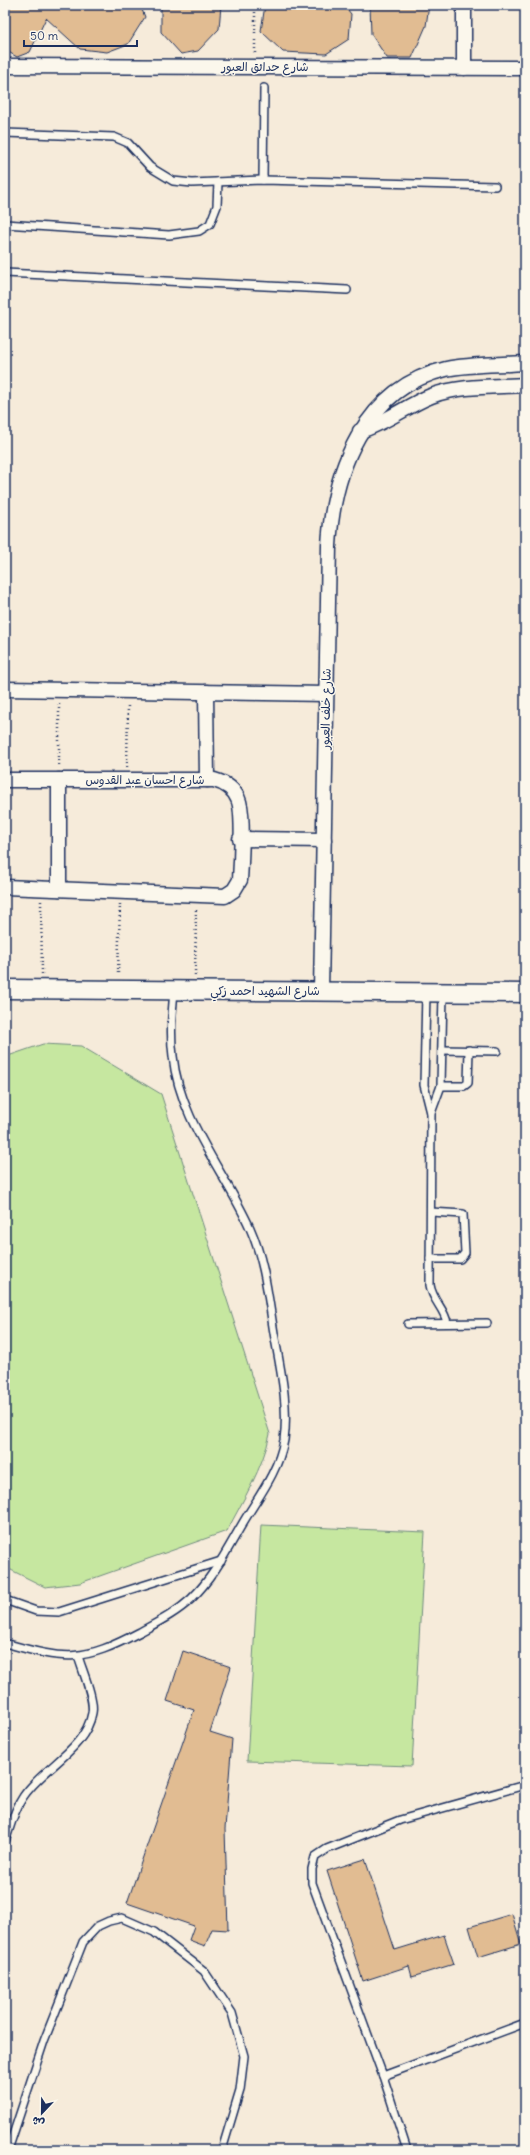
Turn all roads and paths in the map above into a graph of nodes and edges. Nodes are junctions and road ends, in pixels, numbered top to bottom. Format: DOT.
graph roads {
  1 [pos="255,5"];
  2 [pos="464,5"];
  3 [pos="5,66"];
  4 [pos="255,67"];
  5 [pos="464,68"];
  6 [pos="525,68"];
  7 [pos="264,88"];
  8 [pos="5,133"];
  9 [pos="263,180"];
  10 [pos="218,182"];
  11 [pos="495,186"];
  12 [pos="5,224"];
  13 [pos="5,273"];
  14 [pos="347,290"];
  15 [pos="525,363"];
  16 [pos="525,385"];
  17 [pos="360,431"];
  18 [pos="5,689"];
  19 [pos="59,690"];
  20 [pos="128,691"];
  21 [pos="206,692"];
  22 [pos="326,694"];
  23 [pos="5,780"];
  24 [pos="59,780"];
  25 [pos="127,780"];
  26 [pos="207,780"];
  27 [pos="240,839"];
  28 [pos="324,840"];
  29 [pos="5,887"];
  30 [pos="41,889"];
  31 [pos="59,889"];
  32 [pos="120,892"];
  33 [pos="196,895"];
  34 [pos="5,989"];
  35 [pos="42,989"];
  36 [pos="117,990"];
  37 [pos="194,990"];
  38 [pos="174,991"];
  39 [pos="321,991"];
  40 [pos="434,992"];
  41 [pos="525,993"];
  42 [pos="442,1050"];
  43 [pos="469,1050"];
  44 [pos="497,1051"];
  45 [pos="441,1086"];
  46 [pos="432,1113"];
  47 [pos="431,1212"];
  48 [pos="430,1259"];
  49 [pos="447,1323"];
  50 [pos="487,1323"];
  51 [pos="408,1324"];
  52 [pos="221,1561"];
  53 [pos="5,1600"];
  54 [pos="5,1643"];
  55 [pos="78,1656"];
  56 [pos="525,1785"];
  57 [pos="5,1842"];
  58 [pos="525,2023"];
  59 [pos="383,2076"];
  60 [pos="8,2150"];
  61 [pos="222,2150"];
  62 [pos="407,2150"];
  1 -- 4 [label="path"];
  2 -- 5 [label="street"];
  3 -- 4 [label="street, شارع حدائق العبور"];
  4 -- 5 [label="street, شارع حدائق العبور"];
  5 -- 6 [label="street, شارع حدائق العبور"];
  7 -- 9 [label="lane"];
  8 -- 10 [label="lane"];
  9 -- 10 [label="lane"];
  9 -- 11 [label="lane"];
  10 -- 12 [label="lane"];
  13 -- 14 [label="lane"];
  15 -- 17 [label="street, شارع خلف العبور"];
  16 -- 17 [label="street"];
  17 -- 22 [label="street, شارع خلف العبور"];
  18 -- 19 [label="street"];
  19 -- 20 [label="street"];
  19 -- 24 [label="path"];
  20 -- 21 [label="street"];
  20 -- 25 [label="path"];
  21 -- 22 [label="street"];
  21 -- 26 [label="street"];
  22 -- 28 [label="street, شارع خلف العبور"];
  23 -- 24 [label="street, شارع احسان عبد القدوس"];
  24 -- 25 [label="street, شارع احسان عبد القدوس"];
  24 -- 31 [label="street"];
  25 -- 26 [label="street, شارع احسان عبد القدوس"];
  26 -- 27 [label="street, شارع احسان عبد القدوس"];
  27 -- 28 [label="street"];
  27 -- 33 [label="street, شارع احسان عبد القدوس"];
  28 -- 39 [label="street, شارع خلف العبور"];
  29 -- 30 [label="street, شارع احسان عبد القدوس"];
  30 -- 31 [label="street, شارع احسان عبد القدوس"];
  30 -- 35 [label="path"];
  31 -- 32 [label="street, شارع احسان عبد القدوس"];
  32 -- 33 [label="street, شارع احسان عبد القدوس"];
  32 -- 36 [label="path"];
  33 -- 37 [label="path"];
  34 -- 35 [label="street, شارع الشهيد احمد زكي"];
  35 -- 36 [label="street, شارع الشهيد احمد زكي"];
  36 -- 38 [label="street, شارع الشهيد احمد زكي"];
  37 -- 38 [label="street, شارع الشهيد احمد زكي"];
  37 -- 39 [label="street, شارع الشهيد احمد زكي"];
  38 -- 52 [label="lane"];
  39 -- 40 [label="street, شارع الشهيد احمد زكي"];
  40 -- 41 [label="street, شارع الشهيد احمد زكي"];
  40 -- 42 [label="lane"];
  40 -- 46 [label="lane"];
  42 -- 43 [label="lane"];
  42 -- 45 [label="lane"];
  43 -- 44 [label="lane"];
  43 -- 45 [label="lane"];
  45 -- 46 [label="lane"];
  46 -- 47 [label="lane"];
  47 -- 48 [label="lane"];
  47 -- 48 [label="lane"];
  48 -- 49 [label="lane"];
  49 -- 50 [label="lane"];
  49 -- 51 [label="lane"];
  52 -- 53 [label="lane"];
  52 -- 55 [label="lane"];
  54 -- 55 [label="lane"];
  55 -- 57 [label="lane"];
  56 -- 59 [label="lane"];
  58 -- 59 [label="lane"];
  59 -- 62 [label="lane"];
  60 -- 61 [label="lane"];
}
